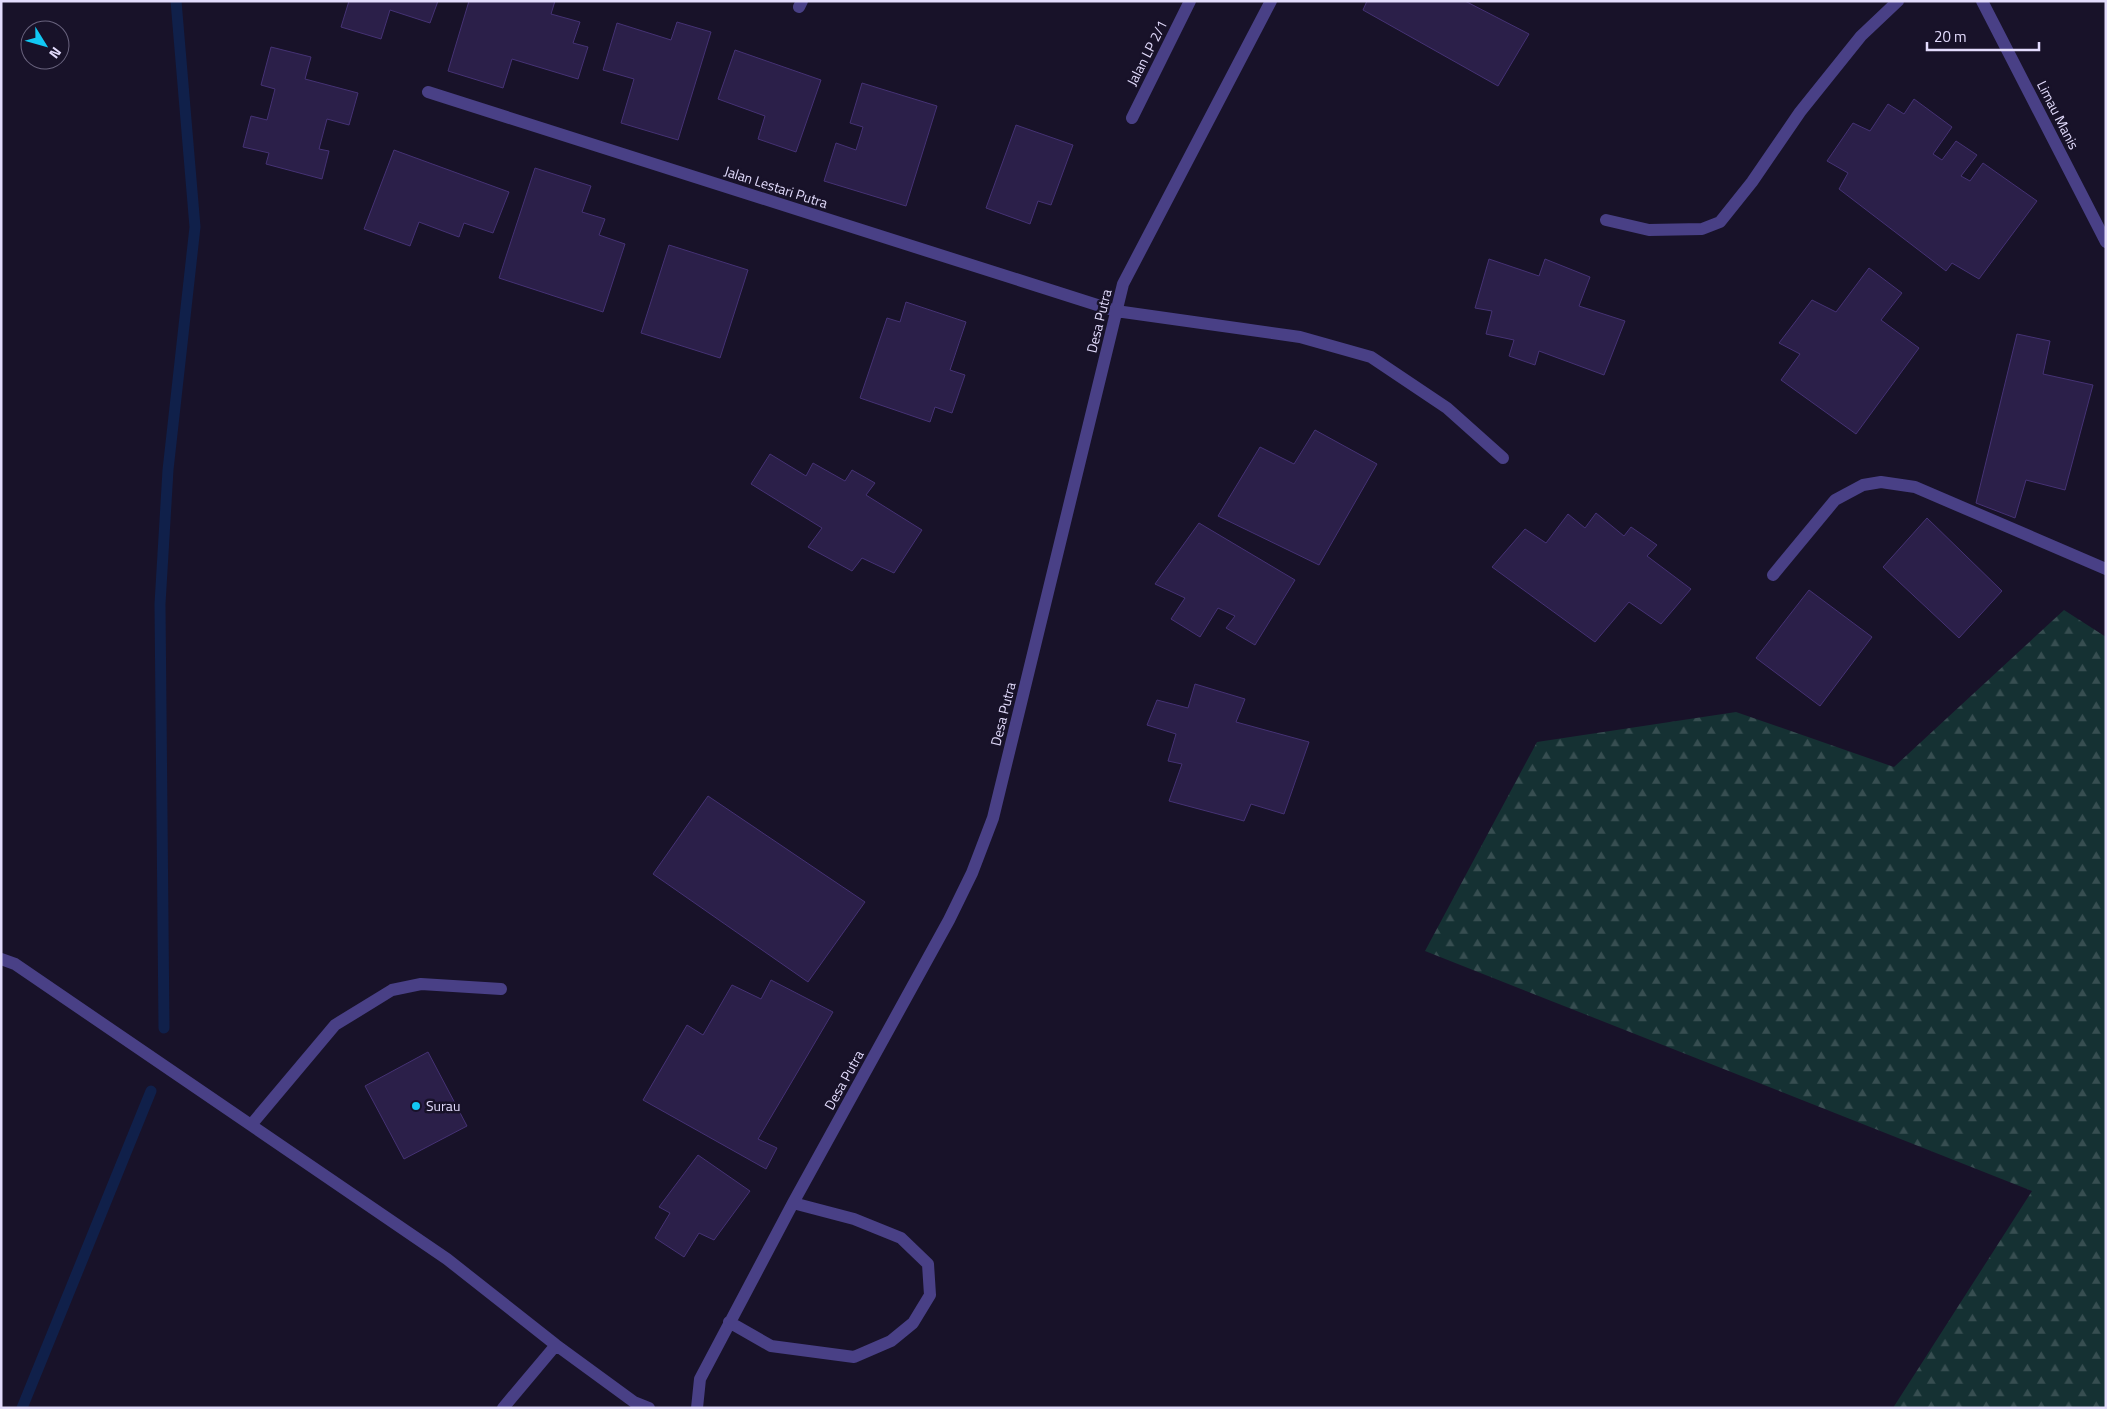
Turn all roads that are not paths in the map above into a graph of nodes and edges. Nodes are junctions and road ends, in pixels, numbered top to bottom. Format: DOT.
graph roads {
  1 [pos="1190,1"];
  2 [pos="1271,1"];
  3 [pos="1898,1"];
  4 [pos="1982,1"];
  5 [pos="428,92"];
  6 [pos="1132,118"];
  7 [pos="1606,220"];
  8 [pos="2106,242"];
  9 [pos="1116,311"];
  10 [pos="1503,458"];
  11 [pos="2106,569"];
  12 [pos="1773,575"];
  13 [pos="1,959"];
  14 [pos="501,989"];
  15 [pos="251,1125"];
  16 [pos="793,1203"];
  17 [pos="729,1322"];
  18 [pos="556,1344"];
  19 [pos="503,1408"];
  20 [pos="649,1408"];
  21 [pos="697,1408"];
  1 -- 6 [label="street, Jalan LP 2/1"];
  2 -- 9 [label="street, Desa Putra"];
  3 -- 7 [label="street"];
  4 -- 8 [label="street, Limau Manis"];
  5 -- 9 [label="street, Jalan Lestari Putra"];
  9 -- 10 [label="street, Jalan Lestari Putra"];
  9 -- 16 [label="street, Desa Putra"];
  11 -- 12 [label="street"];
  13 -- 15 [label="street"];
  14 -- 15 [label="street"];
  15 -- 18 [label="street"];
  16 -- 17 [label="street, Desa Putra"];
  16 -- 17 [label="street"];
  17 -- 21 [label="street, Desa Putra"];
  18 -- 19 [label="street"];
  18 -- 20 [label="street"];
}
